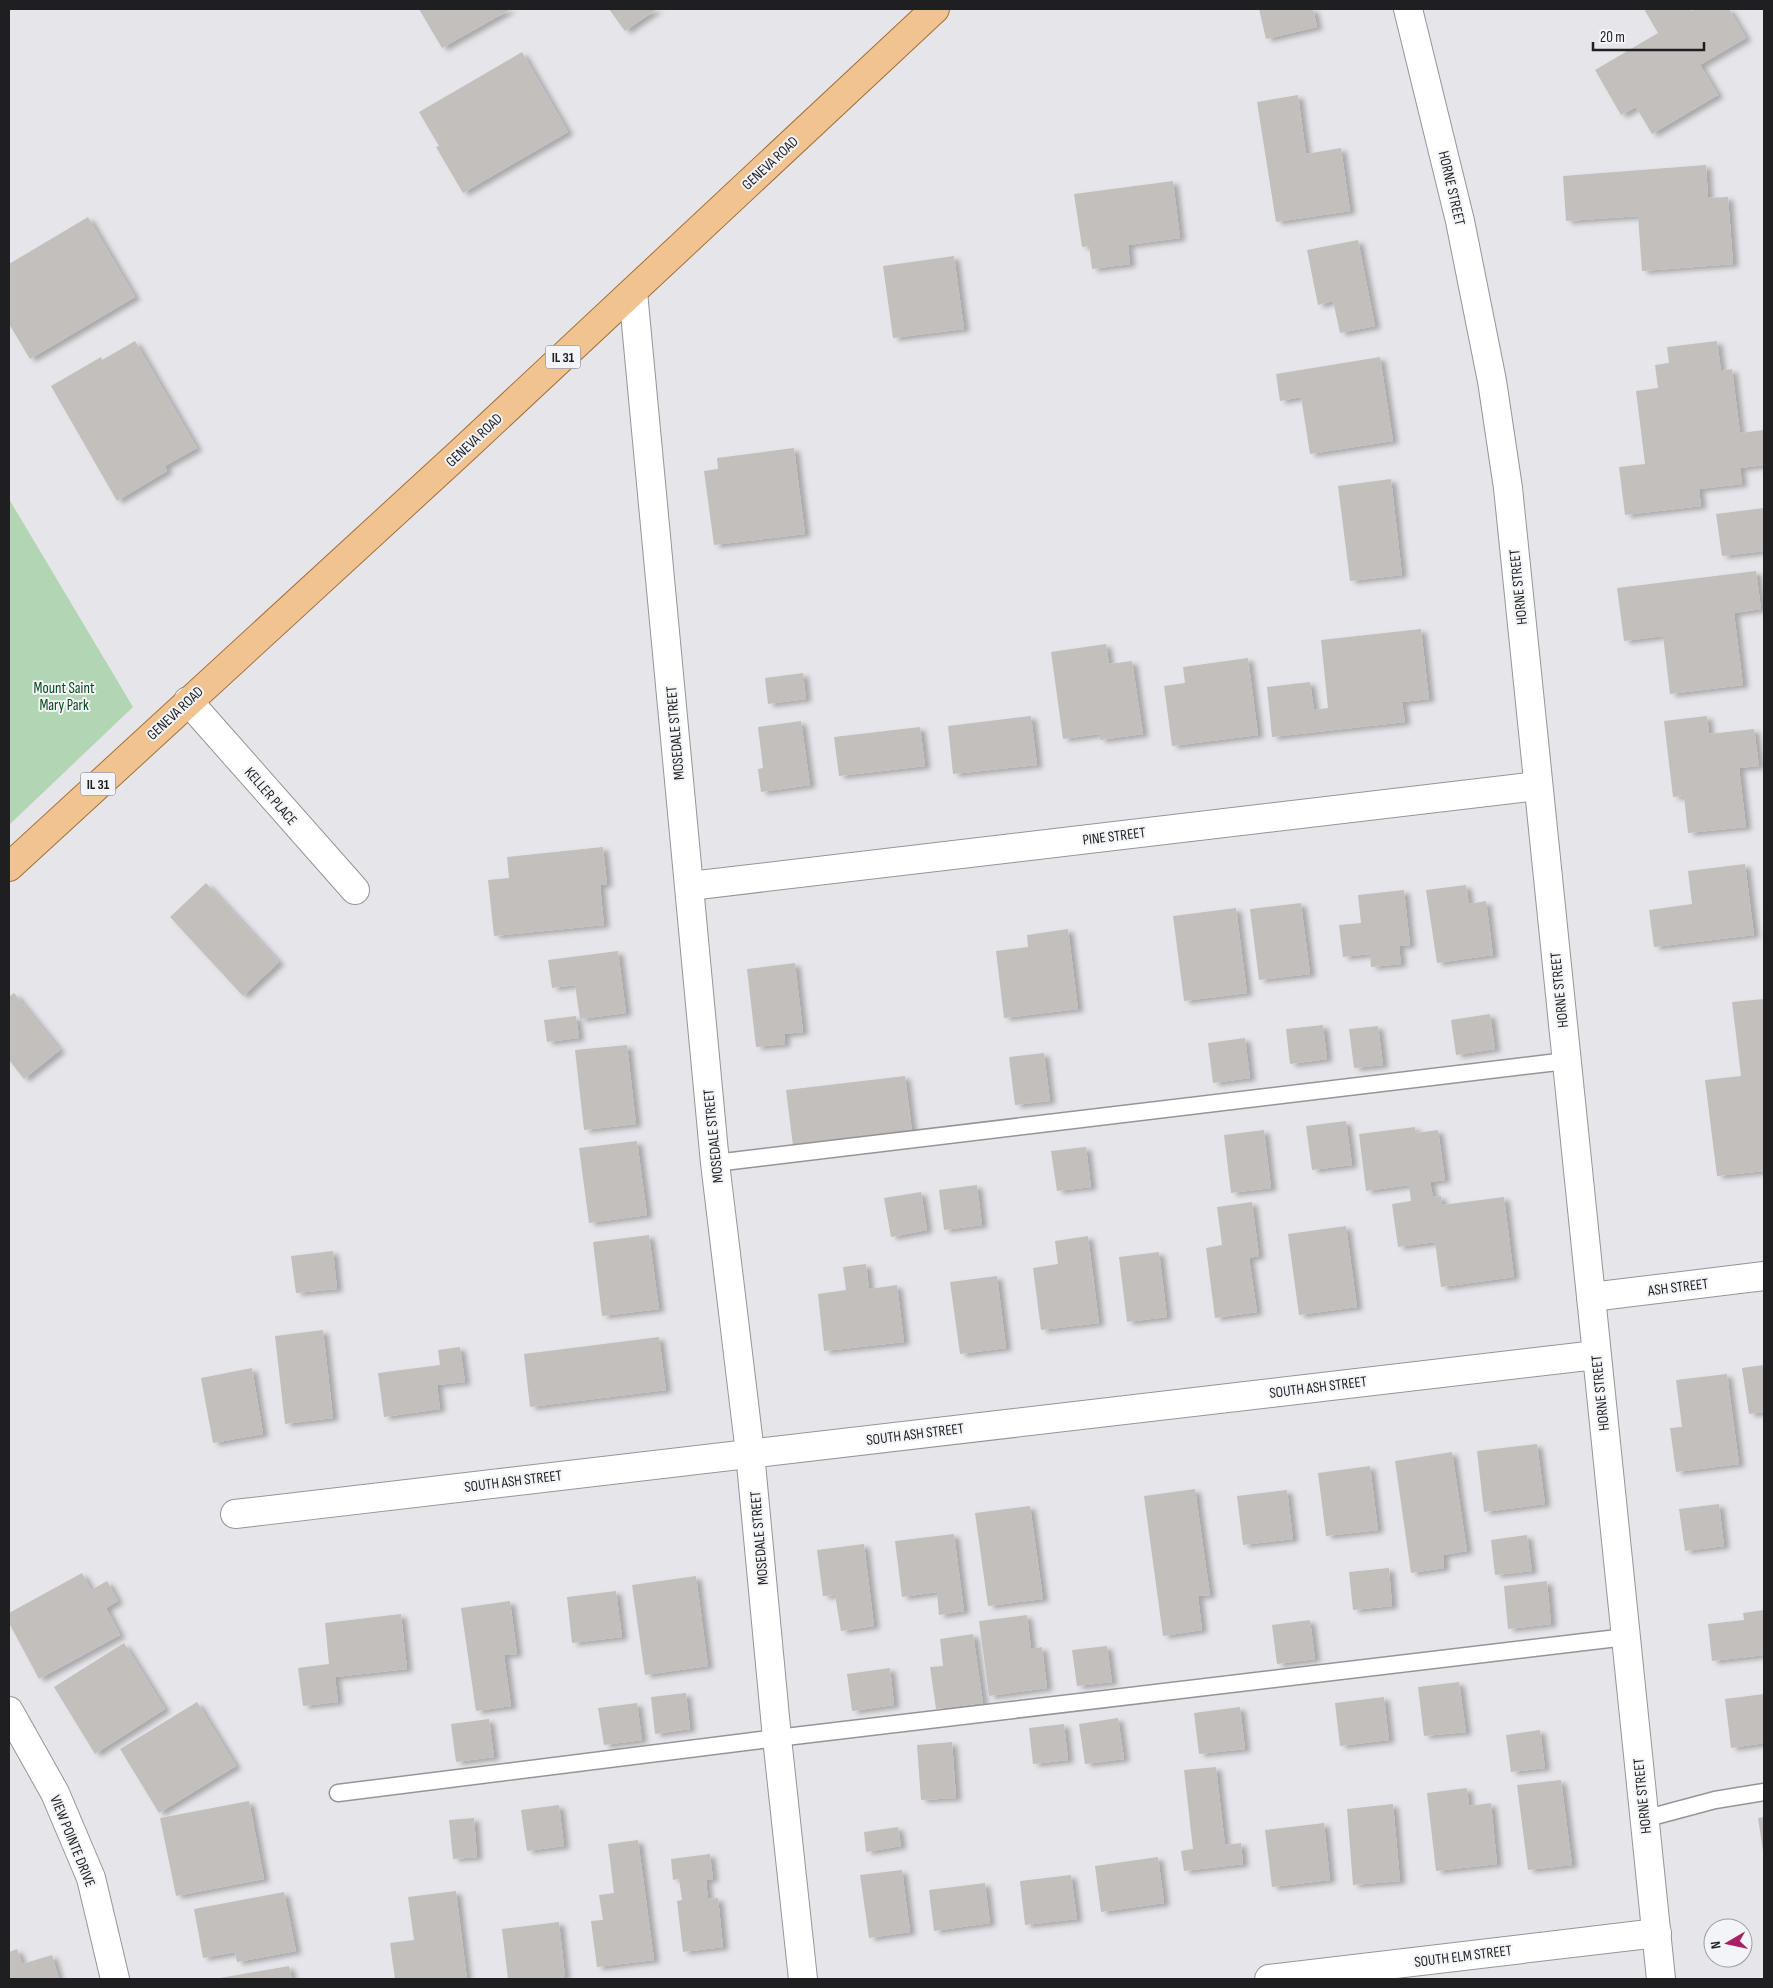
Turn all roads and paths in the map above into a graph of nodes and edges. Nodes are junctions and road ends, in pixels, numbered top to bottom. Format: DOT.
graph roads {
  1 [pos="935,9"];
  2 [pos="1408,9"];
  3 [pos="633,292"];
  4 [pos="188,701"];
  5 [pos="1538,786"];
  6 [pos="9,867"];
  7 [pos="690,886"];
  8 [pos="355,890"];
  9 [pos="1566,1061"];
  10 [pos="715,1163"];
  11 [pos="1764,1276"];
  12 [pos="1591,1297"];
  13 [pos="1596,1355"];
  14 [pos="750,1454"];
  15 [pos="235,1514"];
  16 [pos="1626,1637"];
  17 [pos="9,1711"];
  18 [pos="777,1738"];
  19 [pos="1764,1792"];
  20 [pos="338,1793"];
  21 [pos="1644,1820"];
  22 [pos="1657,1933"];
  23 [pos="115,1979"];
  24 [pos="803,1979"];
  25 [pos="1269,1979"];
  26 [pos="1661,1979"];
  1 -- 3 [label="main road, GENEVA ROAD / IL 31"];
  2 -- 5 [label="street, HORNE STREET"];
  3 -- 4 [label="main road, GENEVA ROAD / IL 31"];
  3 -- 7 [label="street, MOSEDALE STREET"];
  4 -- 6 [label="main road, GENEVA ROAD / IL 31"];
  4 -- 8 [label="street, KELLER PLACE"];
  5 -- 7 [label="street, PINE STREET"];
  5 -- 9 [label="street, HORNE STREET"];
  7 -- 10 [label="street, MOSEDALE STREET"];
  9 -- 10 [label="lane"];
  9 -- 12 [label="street, HORNE STREET"];
  10 -- 14 [label="street, MOSEDALE STREET"];
  11 -- 12 [label="street, ASH STREET"];
  12 -- 13 [label="street, HORNE STREET"];
  13 -- 14 [label="street, SOUTH ASH STREET"];
  13 -- 16 [label="street, HORNE STREET"];
  14 -- 15 [label="street, SOUTH ASH STREET"];
  14 -- 18 [label="street, MOSEDALE STREET"];
  16 -- 18 [label="lane"];
  16 -- 21 [label="street, HORNE STREET"];
  17 -- 23 [label="street, VIEW POINTE DRIVE"];
  18 -- 20 [label="lane"];
  18 -- 24 [label="street, MOSEDALE STREET"];
  19 -- 21 [label="lane"];
  21 -- 22 [label="street, HORNE STREET"];
  22 -- 25 [label="street, SOUTH ELM STREET"];
  22 -- 26 [label="street, HORNE STREET"];
}
